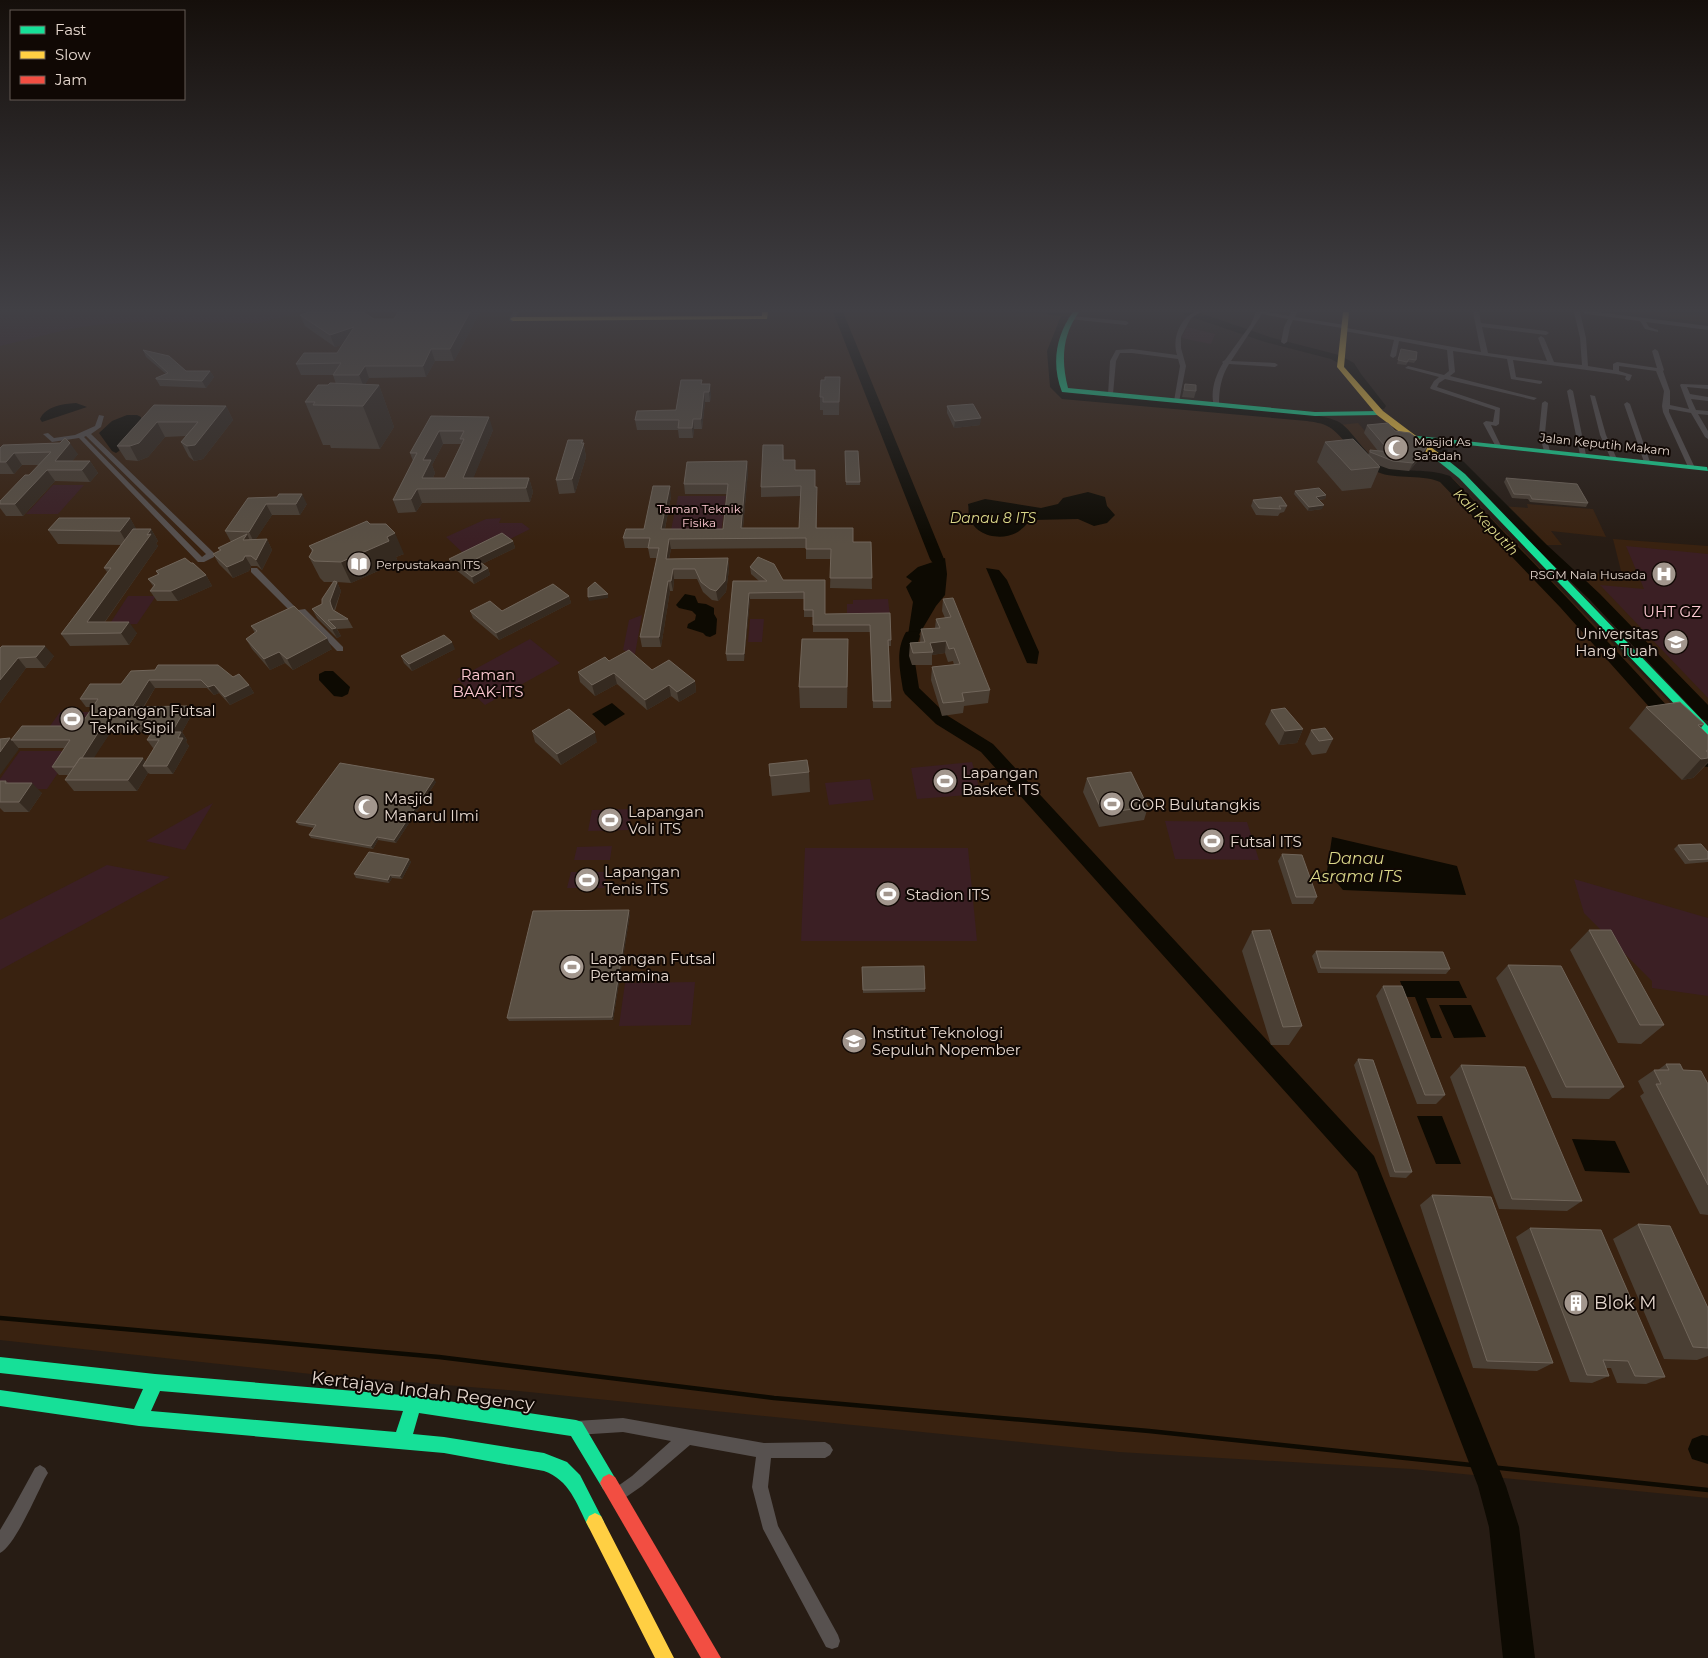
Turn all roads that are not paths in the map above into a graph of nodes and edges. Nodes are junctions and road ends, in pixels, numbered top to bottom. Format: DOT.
graph roads {
  1 [pos="1065,389"];
  2 [pos="1110,389"];
  3 [pos="1179,389"];
  4 [pos="1217,389"];
  5 [pos="1359,389"];
  6 [pos="1435,389"];
  7 [pos="1497,389"];
  8 [pos="1667,389"];
  9 [pos="1685,389"];
  10 [pos="1570,391"];
  11 [pos="1110,394"];
  12 [pos="1592,396"];
  13 [pos="1687,396"];
  14 [pos="1534,398"];
  15 [pos="1708,399"];
  16 [pos="1177,401"];
  17 [pos="1545,403"];
  18 [pos="1627,404"];
  19 [pos="1216,405"];
  20 [pos="1665,406"];
  21 [pos="1380,412"];
  22 [pos="1694,412"];
  23 [pos="1708,414"];
  24 [pos="101,416"];
  25 [pos="46,434"];
  26 [pos="84,435"];
  27 [pos="1411,437"];
  28 [pos="1708,437"];
  29 [pos="1498,446"];
  30 [pos="1547,451"];
  31 [pos="1583,455"];
  32 [pos="1614,459"];
  33 [pos="114,460"];
  34 [pos="1647,462"];
  35 [pos="106,463"];
  36 [pos="1691,468"];
  37 [pos="1707,469"];
  38 [pos="143,488"];
  39 [pos="134,492"];
  40 [pos="175,520"];
  41 [pos="166,524"];
  42 [pos="254,570"];
  43 [pos="340,650"];
  44 [pos="1708,732"];
  45 [pos="0,1365"];
  46 [pos="154,1382"];
  47 [pos="0,1398"];
  48 [pos="414,1404"];
  49 [pos="139,1418"];
  50 [pos="576,1428"];
  51 [pos="687,1438"];
  52 [pos="402,1441"];
  53 [pos="825,1450"];
  54 [pos="764,1451"];
  55 [pos="40,1473"];
  56 [pos="616,1496"];
  57 [pos="0,1545"];
  58 [pos="832,1641"];
  59 [pos="665,1658"];
  60 [pos="712,1658"];
  1 -- 11 [label="street"];
  2 -- 11 [label="street"];
  3 -- 16 [label="street"];
  4 -- 19 [label="street"];
  5 -- 21 [label="street"];
  6 -- 29 [label="street"];
  7 -- 14 [label="street"];
  8 -- 20 [label="street"];
  9 -- 13 [label="street"];
  10 -- 31 [label="street"];
  11 -- 16 [label="street"];
  12 -- 32 [label="street"];
  13 -- 15 [label="street"];
  13 -- 22 [label="street"];
  16 -- 19 [label="street"];
  17 -- 30 [label="street"];
  18 -- 34 [label="street"];
  19 -- 21 [label="street"];
  20 -- 22 [label="street"];
  20 -- 36 [label="street"];
  21 -- 27 [label="street"];
  22 -- 23 [label="street"];
  22 -- 28 [label="street"];
  24 -- 26 [label="street"];
  25 -- 26 [label="street"];
  26 -- 33 [label="street"];
  26 -- 35 [label="street"];
  27 -- 29 [label="street, Jalan Keputih Makam"];
  27 -- 44 [label="street"];
  29 -- 30 [label="street, Jalan Keputih Makam"];
  30 -- 31 [label="street, Jalan Keputih Makam"];
  31 -- 32 [label="street, Jalan Keputih Makam"];
  32 -- 34 [label="street, Jalan Keputih Makam"];
  33 -- 35 [label="street"];
  33 -- 38 [label="street"];
  34 -- 36 [label="street, Jalan Keputih Makam"];
  35 -- 39 [label="street"];
  36 -- 37 [label="street, Jalan Keputih Makam"];
  38 -- 39 [label="street"];
  38 -- 40 [label="street"];
  39 -- 41 [label="street"];
  40 -- 41 [label="street"];
  40 -- 41 [label="street"];
  42 -- 43 [label="street"];
  45 -- 46 [label="street, Kertajaya Indah Regency"];
  46 -- 48 [label="street, Kertajaya Indah Regency"];
  46 -- 49 [label="street"];
  47 -- 49 [label="street"];
  48 -- 50 [label="street, Kertajaya Indah Regency"];
  48 -- 52 [label="street"];
  49 -- 52 [label="street"];
  50 -- 51 [label="street"];
  50 -- 56 [label="street"];
  51 -- 54 [label="street"];
  51 -- 56 [label="street"];
  52 -- 59 [label="street"];
  53 -- 54 [label="street"];
  54 -- 58 [label="street"];
  55 -- 57 [label="street"];
  56 -- 60 [label="street"];
}
